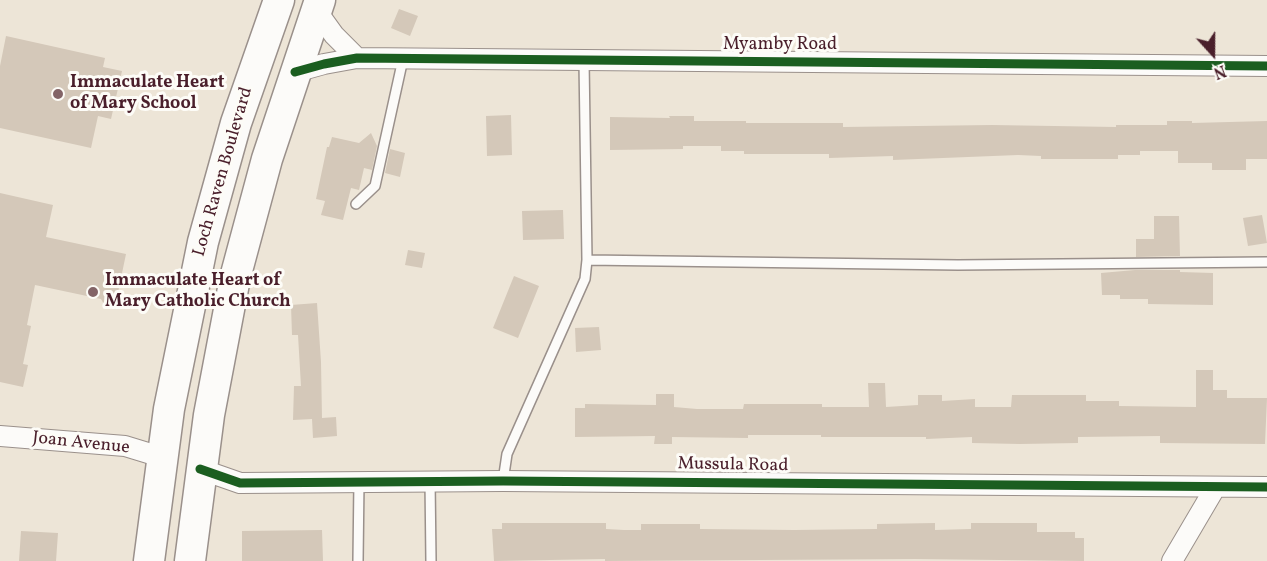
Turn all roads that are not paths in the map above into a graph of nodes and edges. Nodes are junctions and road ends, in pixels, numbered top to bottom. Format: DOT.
graph roads {
  1 [pos="277,2"];
  2 [pos="318,5"];
  3 [pos="357,58"];
  4 [pos="404,59"];
  5 [pos="584,61"];
  6 [pos="1267,66"];
  7 [pos="295,72"];
  8 [pos="356,204"];
  9 [pos="587,260"];
  10 [pos="1267,262"];
  11 [pos="0,436"];
  12 [pos="161,457"];
  13 [pos="200,469"];
  14 [pos="430,480"];
  15 [pos="359,481"];
  16 [pos="503,481"];
  17 [pos="1267,487"];
  18 [pos="1215,488"];
  19 [pos="149,561"];
  20 [pos="189,561"];
  21 [pos="358,561"];
  22 [pos="431,561"];
  23 [pos="1172,561"];
  1 -- 12 [label="main road, Loch Raven Boulevard"];
  2 -- 3 [label="street"];
  2 -- 7 [label="main road, Loch Raven Boulevard"];
  3 -- 4 [label="street, Myamby Road"];
  3 -- 7 [label="street, Myamby Road"];
  4 -- 5 [label="street, Myamby Road"];
  4 -- 8 [label="lane"];
  5 -- 6 [label="street, Myamby Road"];
  5 -- 9 [label="lane"];
  7 -- 13 [label="main road, Loch Raven Boulevard"];
  9 -- 10 [label="lane"];
  9 -- 16 [label="lane"];
  11 -- 12 [label="street, Joan Avenue"];
  12 -- 13 [label="main road"];
  12 -- 19 [label="main road, Loch Raven Boulevard"];
  13 -- 15 [label="street, Mussula Road"];
  13 -- 20 [label="main road, Loch Raven Boulevard"];
  14 -- 15 [label="street, Mussula Road"];
  14 -- 16 [label="street, Mussula Road"];
  14 -- 22 [label="lane"];
  15 -- 21 [label="lane"];
  16 -- 18 [label="street, Mussula Road"];
  17 -- 18 [label="street, Mussula Road"];
  18 -- 23 [label="street"];
}
